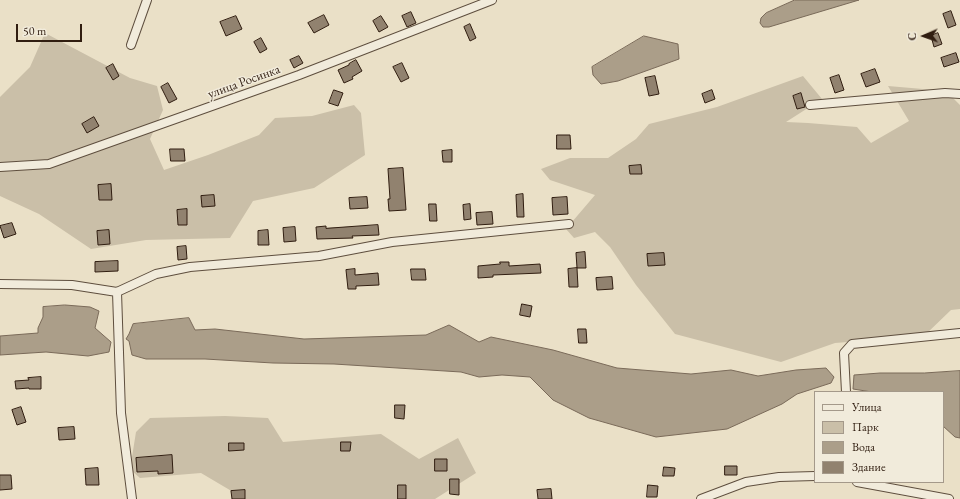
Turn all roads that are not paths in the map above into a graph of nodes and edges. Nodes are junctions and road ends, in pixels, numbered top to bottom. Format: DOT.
graph roads {
  1 [pos="147,0"];
  2 [pos="492,0"];
  3 [pos="131,45"];
  4 [pos="960,94"];
  5 [pos="810,105"];
  6 [pos="0,167"];
  7 [pos="569,224"];
  8 [pos="0,284"];
  9 [pos="117,292"];
  10 [pos="960,333"];
  11 [pos="846,391"];
  12 [pos="814,476"];
  13 [pos="862,483"];
  14 [pos="132,499"];
  15 [pos="701,499"];
  16 [pos="949,499"];
  1 -- 3 [label="street"];
  2 -- 6 [label="street, улица Росинка"];
  4 -- 5 [label="street"];
  7 -- 9 [label="street"];
  8 -- 9 [label="street"];
  9 -- 14 [label="street"];
  10 -- 11 [label="street"];
  12 -- 15 [label="street"];
  13 -- 16 [label="street"];
}
